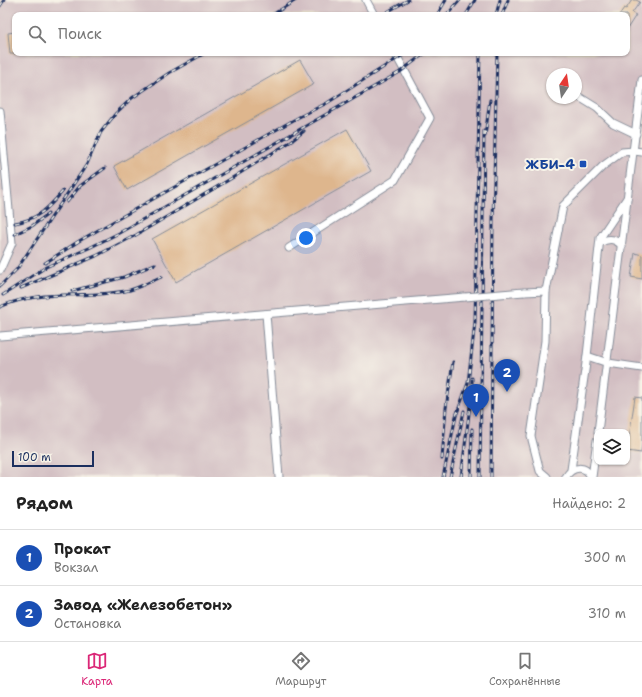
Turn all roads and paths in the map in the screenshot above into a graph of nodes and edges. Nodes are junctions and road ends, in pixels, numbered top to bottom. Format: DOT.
graph roads {
  1 [pos="366,0"];
  2 [pos="372,12"];
  3 [pos="397,56"];
  4 [pos="642,80"];
  5 [pos="582,99"];
  6 [pos="0,111"];
  7 [pos="636,134"];
  8 [pos="634,151"];
  9 [pos="642,152"];
  10 [pos="628,196"];
  11 [pos="600,243"];
  12 [pos="622,246"];
  13 [pos="289,248"];
  14 [pos="0,270"];
  15 [pos="546,291"];
  16 [pos="266,314"];
  17 [pos="0,336"];
  18 [pos="587,356"];
  19 [pos="608,363"];
  20 [pos="642,368"];
  21 [pos="598,429"];
  22 [pos="594,462"];
  23 [pos="571,470"];
  24 [pos="279,477"];
  25 [pos="547,477"];
  26 [pos="566,477"];
  27 [pos="592,477"];
  1 -- 2 [label="street"];
  3 -- 13 [label="street"];
  4 -- 7 [label="street"];
  5 -- 7 [label="street"];
  6 -- 14 [label="street"];
  7 -- 8 [label="street"];
  8 -- 9 [label="street"];
  8 -- 10 [label="street"];
  8 -- 15 [label="street"];
  10 -- 11 [label="street"];
  10 -- 12 [label="street"];
  11 -- 12 [label="street"];
  11 -- 18 [label="street"];
  12 -- 19 [label="street"];
  15 -- 16 [label="street, bridge"];
  15 -- 25 [label="street"];
  16 -- 17 [label="street"];
  16 -- 24 [label="street"];
  18 -- 19 [label="street"];
  18 -- 23 [label="street"];
  19 -- 20 [label="street"];
  19 -- 21 [label="street"];
  22 -- 27 [label="street"];
  23 -- 26 [label="street"];
  23 -- 27 [label="street"];
}
